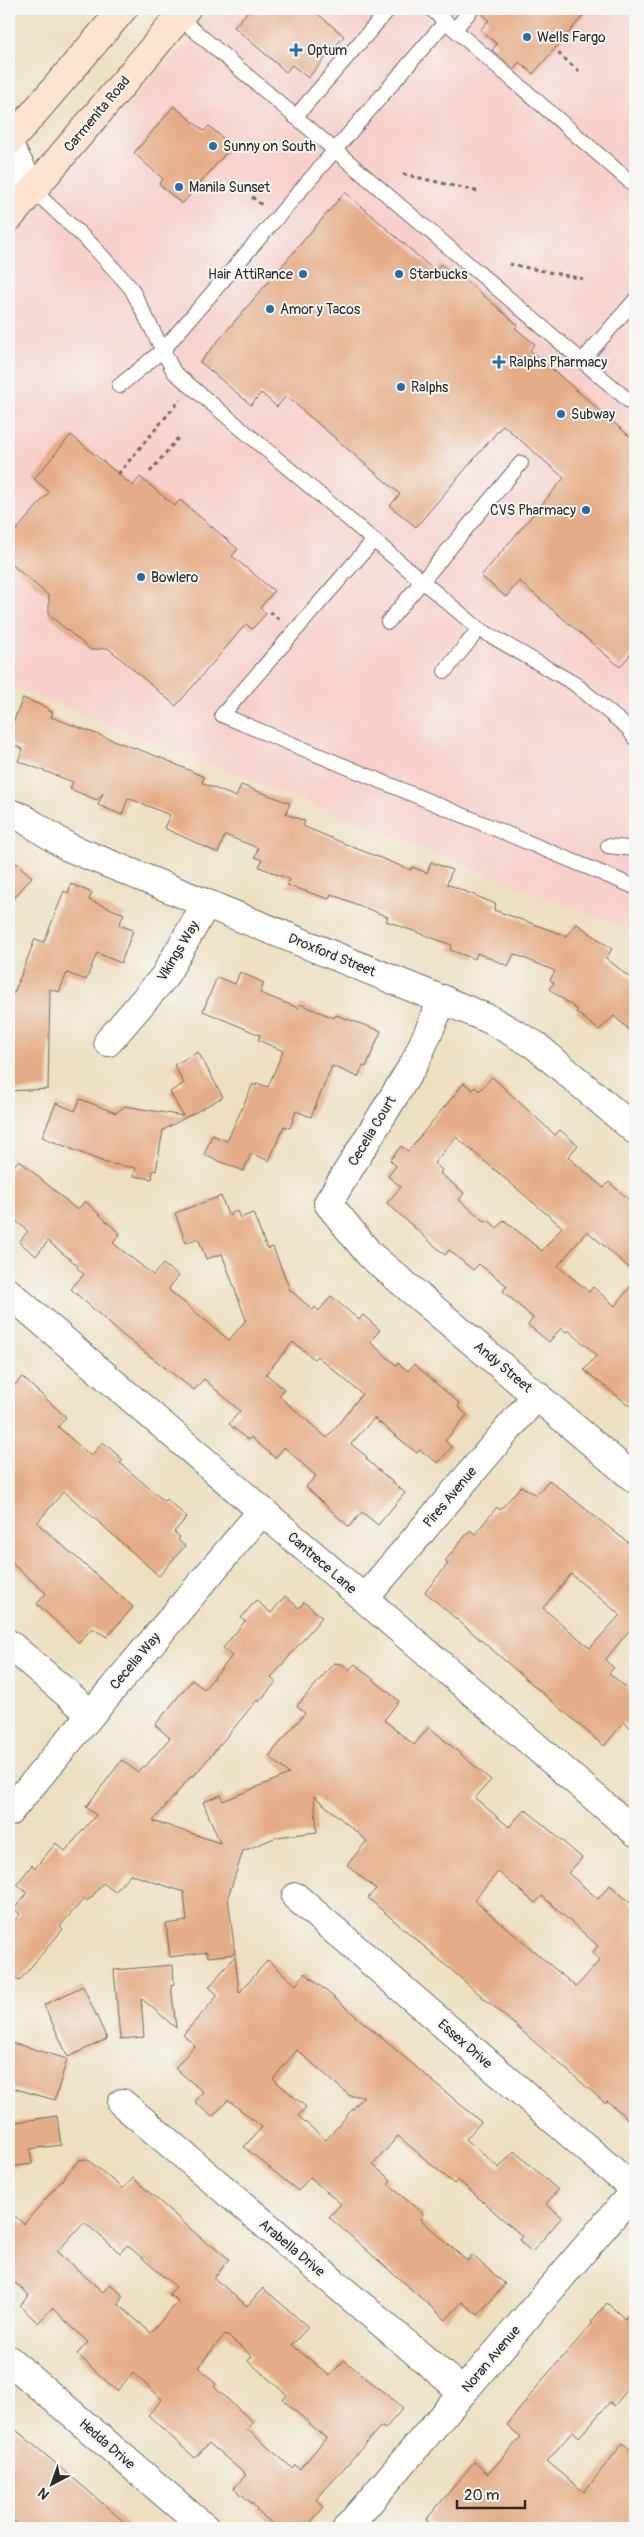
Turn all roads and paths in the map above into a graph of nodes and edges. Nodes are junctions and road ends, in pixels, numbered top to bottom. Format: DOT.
graph roads {
  1 [pos="123,9"];
  2 [pos="389,9"];
  3 [pos="431,9"];
  4 [pos="472,9"];
  5 [pos="178,12"];
  6 [pos="450,25"];
  7 [pos="558,53"];
  8 [pos="582,74"];
  9 [pos="296,116"];
  10 [pos="9,142"];
  11 [pos="9,146"];
  12 [pos="335,150"];
  13 [pos="403,174"];
  14 [pos="21,185"];
  15 [pos="635,186"];
  16 [pos="480,192"];
  17 [pos="252,197"];
  18 [pos="267,210"];
  19 [pos="9,218"];
  20 [pos="509,264"];
  21 [pos="583,279"];
  22 [pos="635,300"];
  23 [pos="163,350"];
  24 [pos="582,361"];
  25 [pos="119,386"];
  26 [pos="191,386"];
  27 [pos="635,406"];
  28 [pos="178,438"];
  29 [pos="521,463"];
  30 [pos="150,472"];
  31 [pos="118,474"];
  32 [pos="374,540"];
  33 [pos="422,581"];
  34 [pos="388,622"];
  35 [pos="480,629"];
  36 [pos="445,671"];
  37 [pos="635,739"];
  38 [pos="9,813"];
  39 [pos="608,846"];
  40 [pos="635,849"];
  41 [pos="635,887"];
  42 [pos="206,904"];
  43 [pos="443,999"];
  44 [pos="108,1042"];
  45 [pos="635,1130"];
  46 [pos="370,1255"];
  47 [pos="9,1293"];
  48 [pos="537,1395"];
  49 [pos="635,1479"];
  50 [pos="262,1511"];
  51 [pos="364,1599"];
  52 [pos="9,1644"];
  53 [pos="91,1714"];
  54 [pos="9,1812"];
  55 [pos="635,1832"];
  56 [pos="296,1898"];
  57 [pos="122,2103"];
  58 [pos="635,2190"];
  59 [pos="9,2360"];
  60 [pos="463,2392"];
  61 [pos="205,2528"];
  62 [pos="347,2528"];
  1 -- 10 [label="main road"];
  2 -- 9 [label="lane"];
  3 -- 6 [label="lane"];
  4 -- 6 [label="lane"];
  5 -- 9 [label="lane"];
  5 -- 14 [label="main road, Carmenita Road"];
  6 -- 12 [label="lane"];
  6 -- 15 [label="lane"];
  7 -- 8 [label="path"];
  9 -- 12 [label="lane"];
  11 -- 14 [label="street"];
  12 -- 23 [label="lane"];
  12 -- 24 [label="lane"];
  13 -- 16 [label="path"];
  14 -- 19 [label="main road, Carmenita Road"];
  14 -- 23 [label="lane"];
  17 -- 18 [label="path"];
  20 -- 21 [label="path"];
  22 -- 24 [label="lane"];
  23 -- 25 [label="lane"];
  23 -- 26 [label="lane"];
  24 -- 27 [label="lane"];
  26 -- 31 [label="path"];
  26 -- 32 [label="lane"];
  28 -- 30 [label="path"];
  29 -- 33 [label="lane"];
  32 -- 33 [label="lane"];
  32 -- 41 [label="lane"];
  33 -- 34 [label="lane"];
  33 -- 35 [label="lane"];
  35 -- 36 [label="lane"];
  35 -- 37 [label="lane"];
  38 -- 42 [label="street, Droxford Street"];
  39 -- 40 [label="lane"];
  42 -- 43 [label="street, Droxford Street"];
  42 -- 44 [label="street, Vikings Way"];
  43 -- 45 [label="street, Droxford Street"];
  43 -- 46 [label="street, Cecelia Court"];
  46 -- 48 [label="street, Andy Street"];
  47 -- 50 [label="street, Cantrece Lane"];
  48 -- 49 [label="street, Andy Street"];
  48 -- 51 [label="street, Pires Avenue"];
  50 -- 51 [label="street, Cantrece Lane"];
  50 -- 53 [label="street, Cecelia Way"];
  51 -- 55 [label="street, Cantrece Lane"];
  52 -- 53 [label="street"];
  53 -- 54 [label="street, Cecelia Way"];
  56 -- 58 [label="street, Essex Drive"];
  57 -- 60 [label="street, Arabella Drive"];
  58 -- 60 [label="street, Noran Avenue"];
  59 -- 61 [label="street, Hedda Drive"];
  60 -- 62 [label="street, Noran Avenue"];
}
